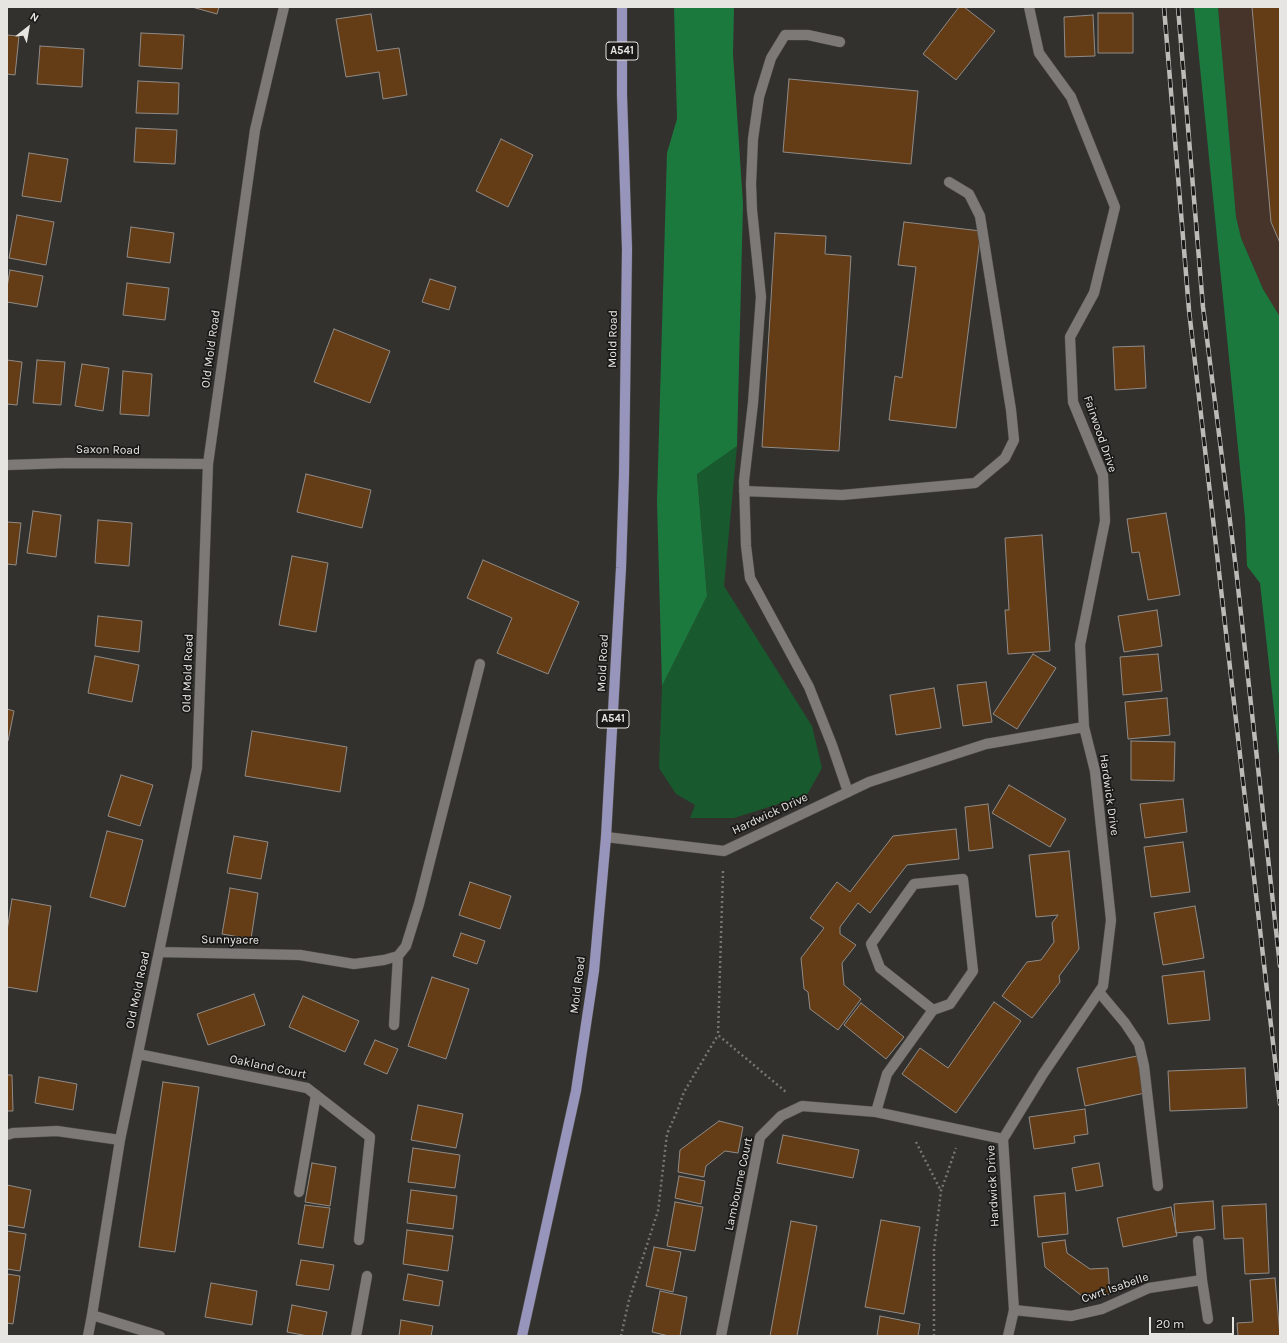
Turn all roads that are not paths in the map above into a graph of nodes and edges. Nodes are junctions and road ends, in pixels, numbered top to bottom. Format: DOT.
graph roads {
  1 [pos="284,7"];
  2 [pos="622,7"];
  3 [pos="1029,7"];
  4 [pos="840,42"];
  5 [pos="949,182"];
  6 [pos="208,464"];
  7 [pos="7,465"];
  8 [pos="744,491"];
  9 [pos="480,664"];
  10 [pos="1084,728"];
  11 [pos="848,792"];
  12 [pos="606,838"];
  13 [pos="159,952"];
  14 [pos="398,956"];
  15 [pos="1099,992"];
  16 [pos="933,1010"];
  17 [pos="394,1025"];
  18 [pos="138,1054"];
  19 [pos="316,1095"];
  20 [pos="876,1112"];
  21 [pos="7,1135"];
  22 [pos="1003,1139"];
  23 [pos="120,1140"];
  24 [pos="1158,1186"];
  25 [pos="299,1192"];
  26 [pos="359,1240"];
  27 [pos="1198,1241"];
  28 [pos="367,1276"];
  29 [pos="1202,1280"];
  30 [pos="1014,1310"];
  31 [pos="92,1315"];
  32 [pos="1208,1320"];
  33 [pos="88,1336"];
  34 [pos="160,1336"];
  35 [pos="356,1336"];
  36 [pos="522,1336"];
  37 [pos="721,1336"];
  38 [pos="1008,1336"];
  1 -- 6 [label="street, Old Mold Road"];
  2 -- 12 [label="main road, Mold Road / A541"];
  3 -- 10 [label="street, Fairwood Drive"];
  4 -- 8 [label="street"];
  5 -- 8 [label="street"];
  6 -- 7 [label="street, Saxon Road"];
  6 -- 13 [label="street, Old Mold Road"];
  8 -- 11 [label="street"];
  9 -- 14 [label="street"];
  10 -- 11 [label="street, Hardwick Drive"];
  10 -- 15 [label="street, Hardwick Drive"];
  11 -- 12 [label="street, Hardwick Drive"];
  12 -- 36 [label="main road, Mold Road / A541"];
  13 -- 14 [label="street, Sunnyacre"];
  13 -- 18 [label="street, Old Mold Road"];
  14 -- 17 [label="street"];
  15 -- 22 [label="street, Hardwick Drive"];
  15 -- 24 [label="street"];
  16 -- 16 [label="street"];
  16 -- 20 [label="street"];
  18 -- 19 [label="street, Oakland Court"];
  18 -- 23 [label="street, Old Mold Road"];
  19 -- 25 [label="street"];
  19 -- 26 [label="street, Oakland Court"];
  20 -- 22 [label="street"];
  20 -- 37 [label="street, Lambourne Court"];
  21 -- 23 [label="street"];
  22 -- 30 [label="street, Hardwick Drive"];
  23 -- 31 [label="street, Old Mold Road"];
  27 -- 29 [label="street"];
  28 -- 35 [label="street"];
  29 -- 30 [label="street, Cwrt Isabelle"];
  29 -- 32 [label="street"];
  30 -- 38 [label="street, Hardwick Drive"];
  31 -- 33 [label="street, Old Mold Road"];
  31 -- 34 [label="street"];
}
